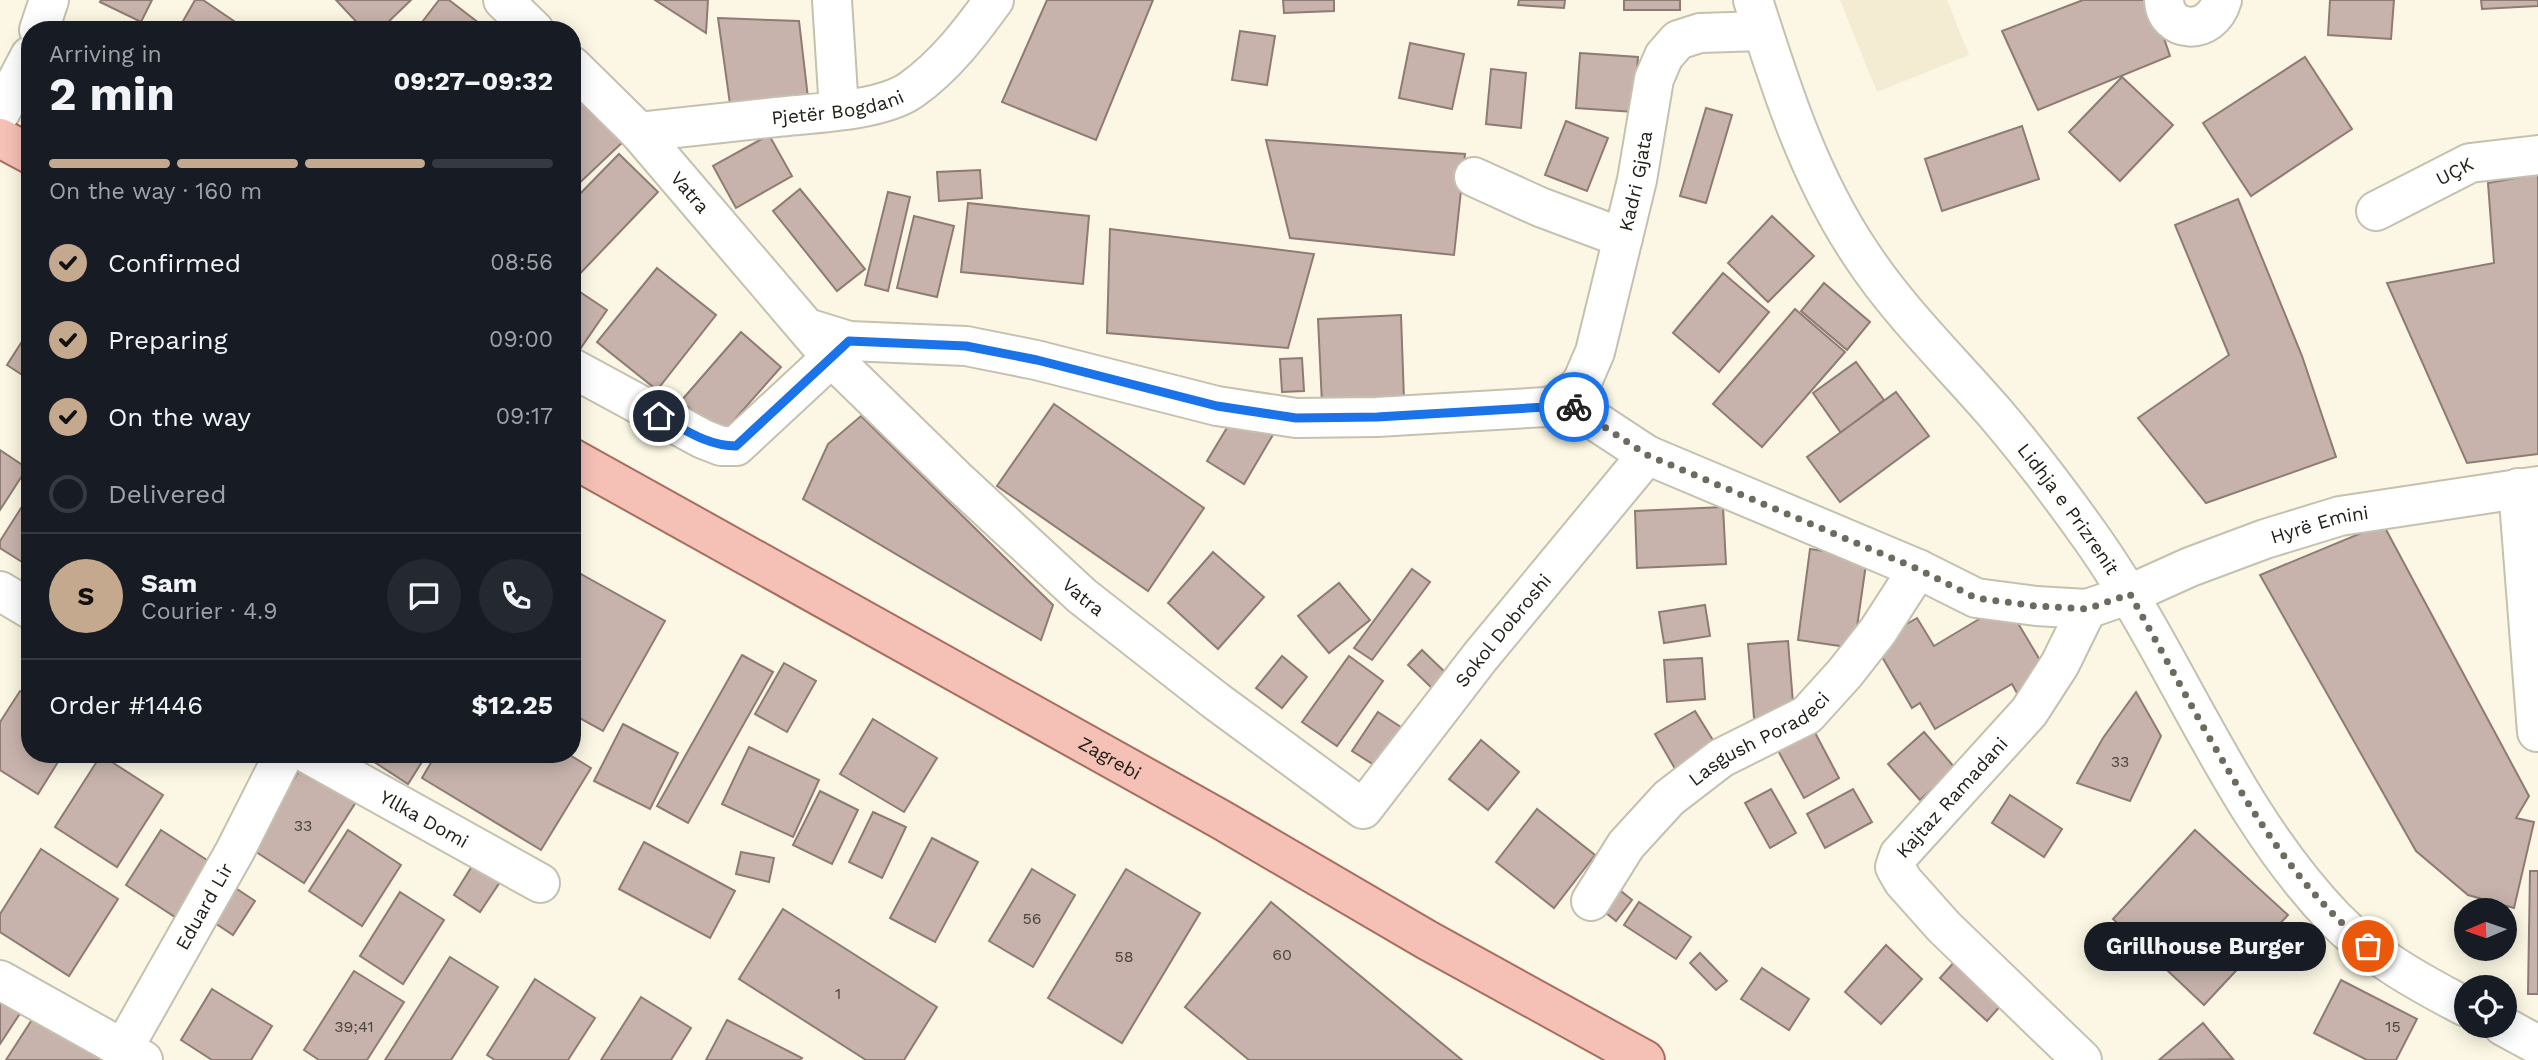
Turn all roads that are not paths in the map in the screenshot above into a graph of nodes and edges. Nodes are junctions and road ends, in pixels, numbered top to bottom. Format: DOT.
graph roads {
  1 [pos="49,0"];
  2 [pos="503,0"];
  3 [pos="832,0"];
  4 [pos="994,0"];
  5 [pos="2164,0"];
  6 [pos="2222,0"];
  7 [pos="1758,15"];
  8 [pos="42,21"];
  9 [pos="525,21"];
  10 [pos="21,73"];
  11 [pos="581,75"];
  12 [pos="839,110"];
  13 [pos="0,113"];
  14 [pos="639,132"];
  15 [pos="0,138"];
  16 [pos="21,149"];
  17 [pos="2538,155"];
  18 [pos="1474,177"];
  19 [pos="2376,211"];
  20 [pos="1623,238"];
  21 [pos="829,342"];
  22 [pos="581,373"];
  23 [pos="1565,401"];
  24 [pos="1647,455"];
  25 [pos="581,462"];
  26 [pos="2528,487"];
  27 [pos="1918,569"];
  28 [pos="0,591"];
  29 [pos="2130,594"];
  30 [pos="21,603"];
  31 [pos="2087,609"];
  32 [pos="2537,732"];
  33 [pos="287,763"];
  34 [pos="305,763"];
  35 [pos="1363,809"];
  36 [pos="540,883"];
  37 [pos="1591,901"];
  38 [pos="0,980"];
  39 [pos="2454,1000"];
  40 [pos="133,1054"];
  41 [pos="1645,1060"];
  42 [pos="2082,1060"];
  1 -- 8 [label="street"];
  2 -- 9 [label="street"];
  3 -- 12 [label="street"];
  4 -- 12 [label="street, Pjetër Bogdani"];
  5 -- 6 [label="street"];
  7 -- 20 [label="street, Kadri Gjata"];
  7 -- 29 [label="street, Lidhja e Prizrenit"];
  10 -- 13 [label="street"];
  11 -- 14 [label="street, Vatra"];
  12 -- 14 [label="street, Pjetër Bogdani"];
  14 -- 21 [label="street, Vatra"];
  15 -- 16 [label="main road"];
  17 -- 19 [label="street, UÇK"];
  18 -- 20 [label="street"];
  20 -- 23 [label="street, Kadri Gjata"];
  21 -- 22 [label="street"];
  21 -- 23 [label="street"];
  21 -- 35 [label="street, Vatra"];
  23 -- 24 [label="street"];
  24 -- 27 [label="street"];
  24 -- 35 [label="street, Sokol Dobroshi"];
  25 -- 41 [label="main road, Zagrebi"];
  26 -- 29 [label="street, Hyrë Emini"];
  26 -- 32 [label="street, Hyrë Emini"];
  27 -- 31 [label="street"];
  27 -- 37 [label="street, Lasgush Poradeci"];
  28 -- 30 [label="street"];
  29 -- 31 [label="street"];
  29 -- 39 [label="street, Lidhja e Prizrenit"];
  31 -- 42 [label="street, Kajtaz Ramadani"];
  33 -- 40 [label="street, Eduard Lir"];
  34 -- 36 [label="street, Yllka Domi"];
  38 -- 40 [label="street, Eduard Lir"];
}
